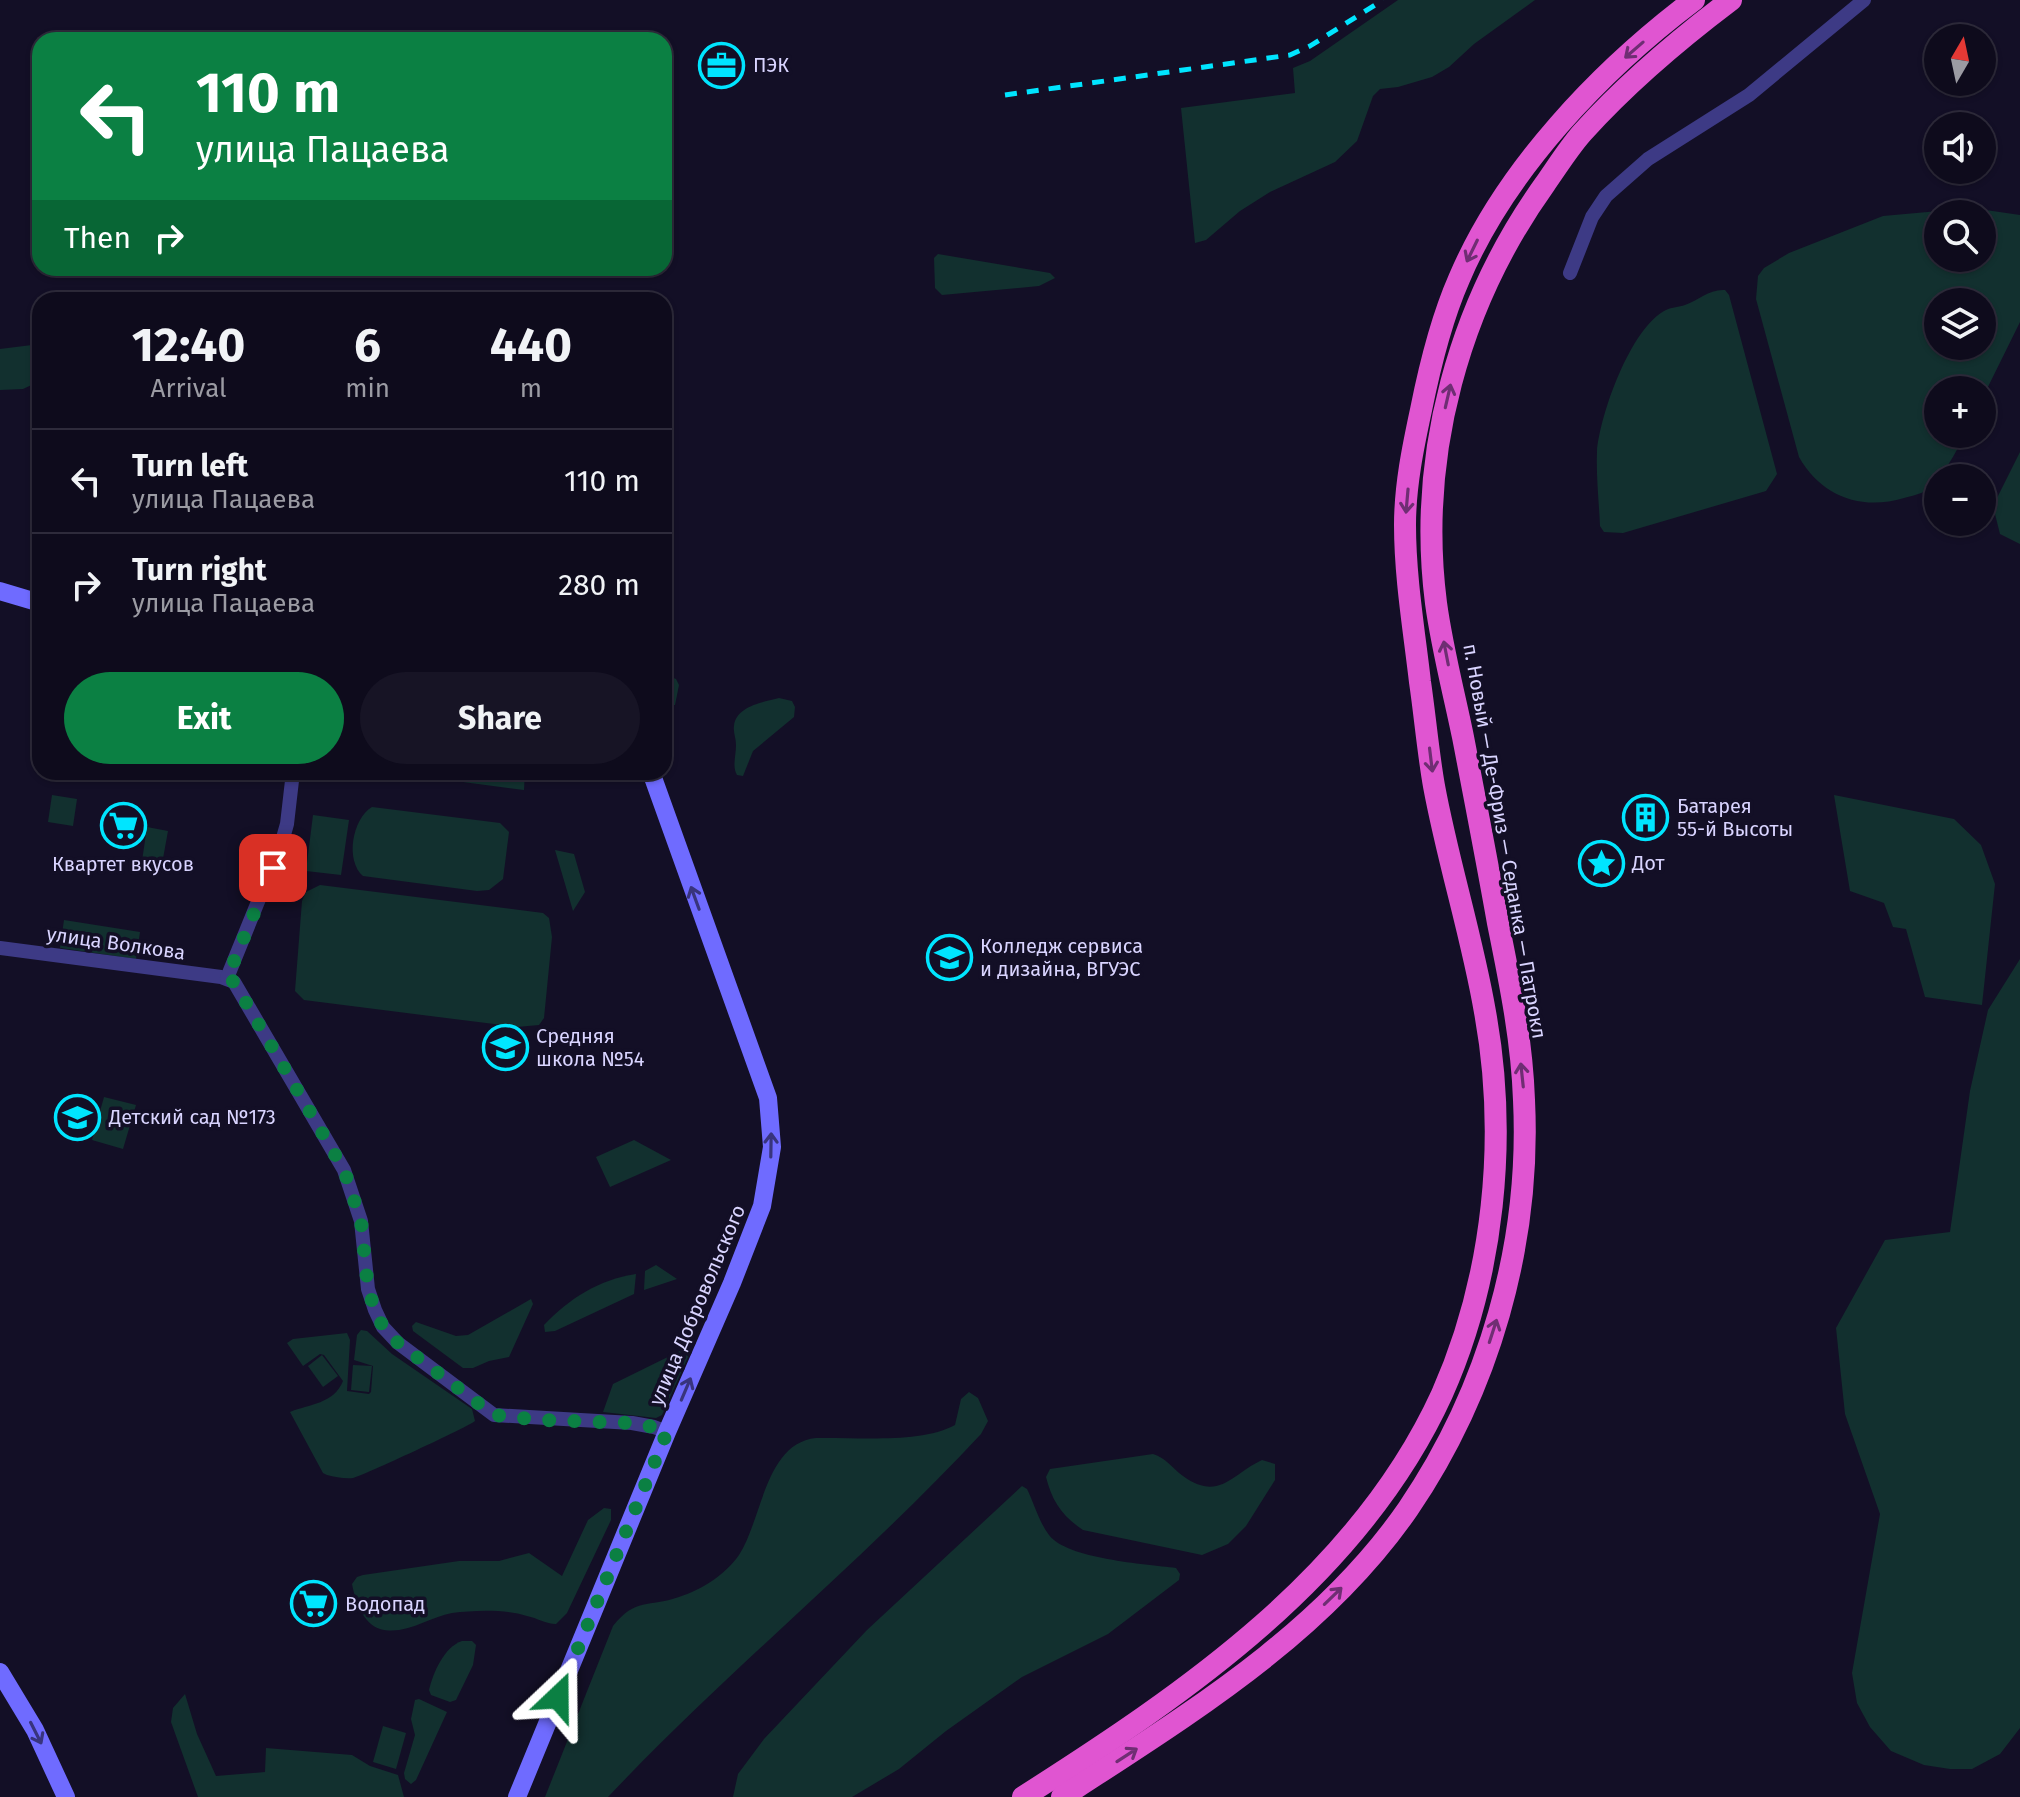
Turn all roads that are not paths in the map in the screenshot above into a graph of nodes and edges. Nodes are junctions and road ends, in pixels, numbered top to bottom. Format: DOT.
graph roads {
  1 [pos="1694,0"];
  2 [pos="1731,0"];
  3 [pos="1864,0"];
  4 [pos="1570,273"];
  5 [pos="0,591"];
  6 [pos="32,601"];
  7 [pos="292,780"];
  8 [pos="654,780"];
  9 [pos="0,948"];
  10 [pos="227,978"];
  11 [pos="667,1432"];
  12 [pos="0,1672"];
  13 [pos="66,1797"];
  14 [pos="517,1797"];
  15 [pos="1023,1797"];
  16 [pos="1062,1797"];
  1 -- 15 [label="highway, one-way"];
  16 -- 2 [label="highway, п. Новый — Де-Фриз — Седанка — Патрокл, one-way"];
  3 -- 4 [label="street"];
  5 -- 6 [label="main road"];
  7 -- 10 [label="street"];
  11 -- 8 [label="main road, улица Добровольского, one-way"];
  9 -- 10 [label="street, улица Волкова"];
  10 -- 11 [label="street"];
  11 -- 14 [label="main road, улица Добровольского"];
  12 -- 13 [label="main road, one-way"];
}
